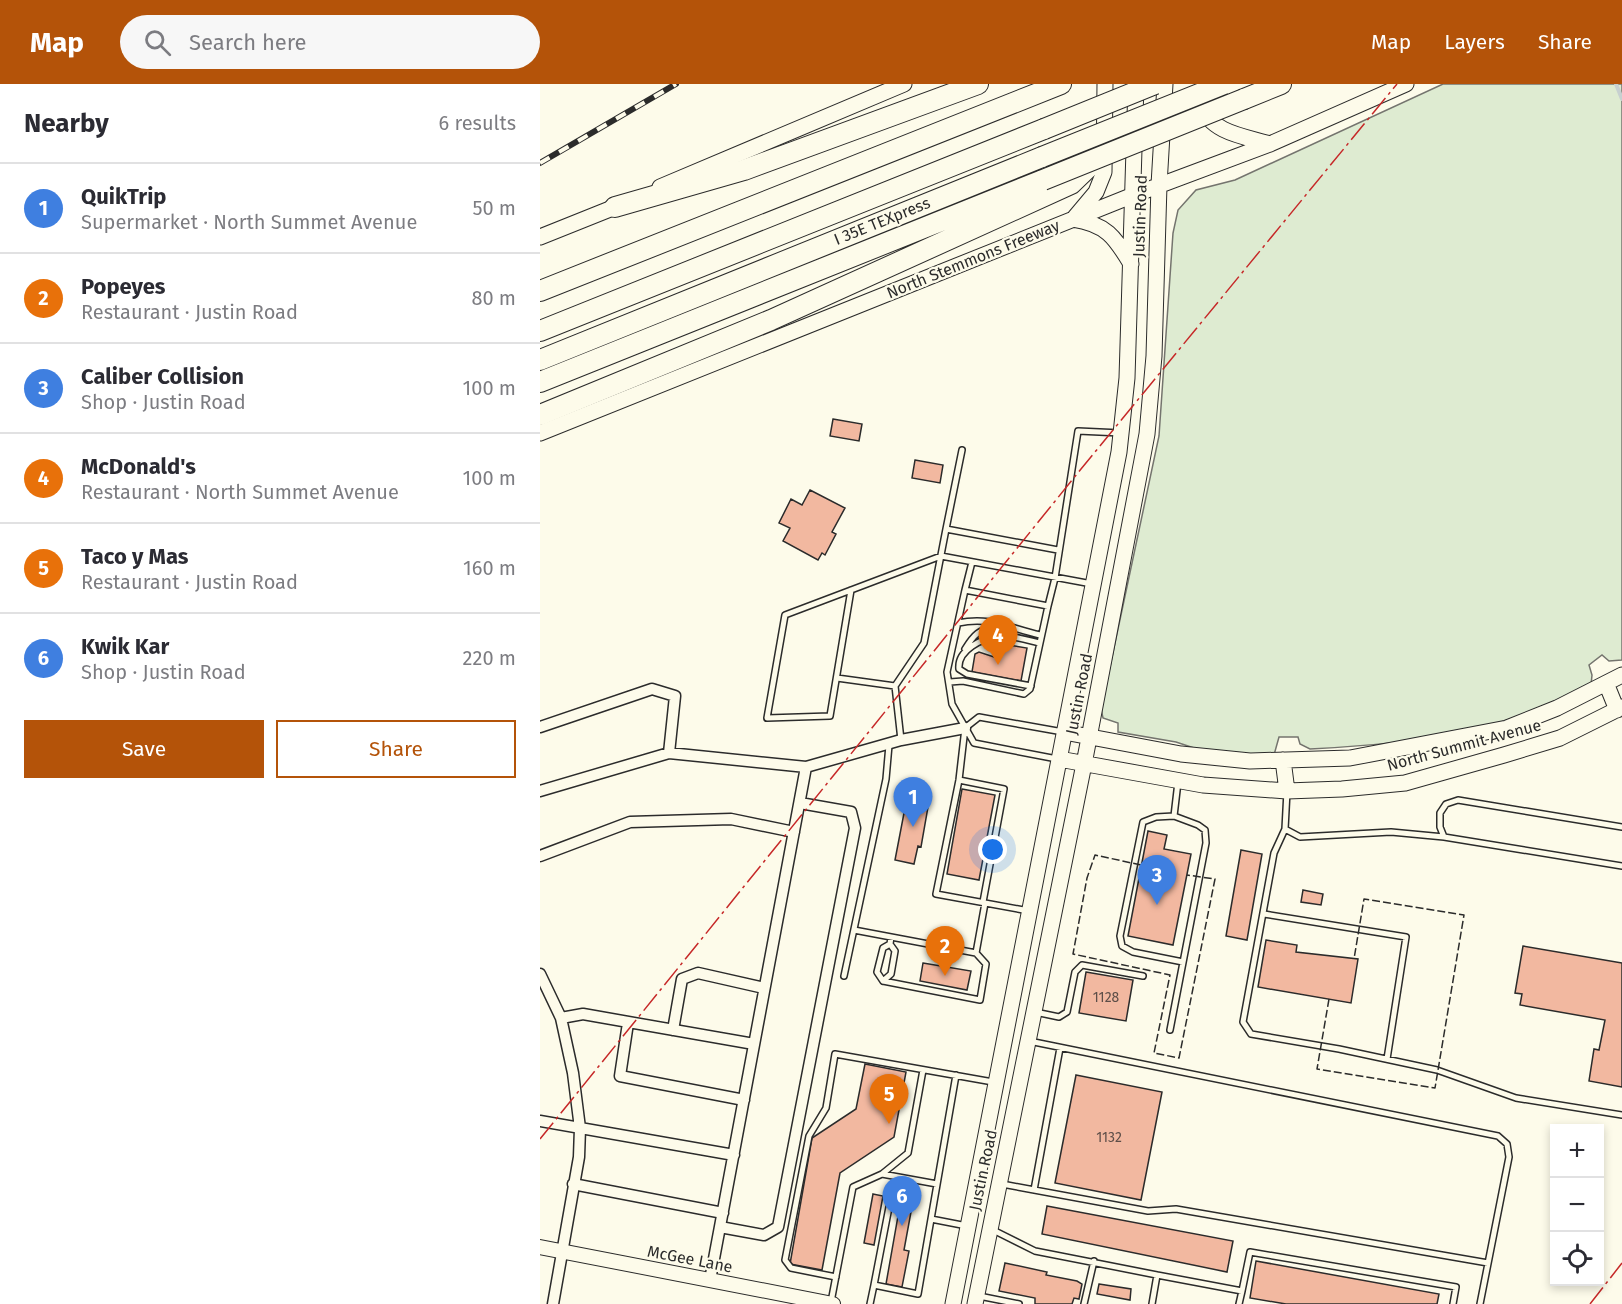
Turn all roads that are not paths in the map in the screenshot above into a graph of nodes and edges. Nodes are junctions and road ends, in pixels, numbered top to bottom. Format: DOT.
graph roads {
  1 [pos="904,84"];
  2 [pos="978,84"];
  3 [pos="1105,84"];
  4 [pos="1136,84"];
  5 [pos="1155,84"];
  6 [pos="1165,84"];
  7 [pos="1201,84"];
  8 [pos="1224,84"];
  9 [pos="1281,84"];
  10 [pos="1406,84"];
  11 [pos="1054,87"];
  12 [pos="1270,144"];
  13 [pos="1100,156"];
  14 [pos="1159,185"];
  15 [pos="1131,196"];
  16 [pos="615,207"];
  17 [pos="1073,219"];
  18 [pos="540,237"];
  19 [pos="1132,265"];
  20 [pos="540,291"];
  21 [pos="540,331"];
  22 [pos="540,360"];
  23 [pos="540,382"];
  24 [pos="540,415"];
  25 [pos="1122,433"];
  26 [pos="540,434"];
  27 [pos="962,450"];
  28 [pos="946,529"];
  29 [pos="1058,550"];
  30 [pos="941,556"];
  31 [pos="972,562"];
  32 [pos="1055,578"];
  33 [pos="1094,585"];
  34 [pos="851,590"];
  35 [pos="965,590"];
  36 [pos="1048,606"];
  37 [pos="958,622"];
  38 [pos="1002,635"];
  39 [pos="1040,635"];
  40 [pos="1039,643"];
  41 [pos="965,650"];
  42 [pos="1622,675"];
  43 [pos="837,678"];
  44 [pos="950,682"];
  45 [pos="1606,683"];
  46 [pos="895,686"];
  47 [pos="1031,686"];
  48 [pos="1620,712"];
  49 [pos="540,727"];
  50 [pos="965,728"];
  51 [pos="1064,732"];
  52 [pos="1089,736"];
  53 [pos="901,740"];
  54 [pos="889,743"];
  55 [pos="669,753"];
  56 [pos="1059,759"];
  57 [pos="1283,760"];
  58 [pos="1084,764"];
  59 [pos="806,767"];
  60 [pos="959,780"];
  61 [pos="1178,782"];
  62 [pos="540,791"];
  63 [pos="1287,791"];
  64 [pos="800,803"];
  65 [pos="1174,816"];
  66 [pos="1622,827"];
  67 [pos="1285,829"];
  68 [pos="794,832"];
  69 [pos="1444,837"];
  70 [pos="540,856"];
  71 [pos="1622,866"];
  72 [pos="984,903"];
  73 [pos="1029,912"];
  74 [pos="1264,914"];
  75 [pos="854,930"];
  76 [pos="891,937"];
  77 [pos="890,944"];
  78 [pos="976,953"];
  79 [pos="1183,962"];
  80 [pos="540,974"];
  81 [pos="844,976"];
  82 [pos="1143,976"];
  83 [pos="883,981"];
  84 [pos="765,988"];
  85 [pos="1034,1012"];
  86 [pos="561,1018"];
  87 [pos="628,1023"];
  88 [pos="673,1030"];
  89 [pos="1170,1030"];
  90 [pos="1028,1041"];
  91 [pos="754,1044"];
  92 [pos="1060,1048"];
  93 [pos="1387,1059"];
  94 [pos="923,1070"];
  95 [pos="956,1075"];
  96 [pos="996,1082"];
  97 [pos="744,1100"];
  98 [pos="1622,1115"];
  99 [pos="540,1122"];
  100 [pos="580,1128"];
  101 [pos="734,1155"];
  102 [pos="882,1174"];
  103 [pos="573,1184"];
  104 [pos="937,1184"];
  105 [pos="999,1184"];
  106 [pos="1034,1190"];
  107 [pos="890,1202"];
  108 [pos="723,1213"];
  109 [pos="931,1219"];
  110 [pos="968,1226"];
  111 [pos="720,1227"];
  112 [pos="990,1228"];
  113 [pos="540,1247"];
  114 [pos="562,1251"];
  115 [pos="1094,1261"];
  116 [pos="1488,1263"];
  117 [pos="1157,1275"];
  118 [pos="836,1277"];
  119 [pos="710,1280"];
  120 [pos="874,1285"];
  121 [pos="1242,1291"];
  122 [pos="976,1299"];
  123 [pos="553,1304"];
  124 [pos="832,1304"];
  125 [pos="870,1304"];
  126 [pos="953,1304"];
  127 [pos="1019,1304"];
  128 [pos="1084,1304"];
  129 [pos="1152,1304"];
  130 [pos="1239,1304"];
  131 [pos="1453,1304"];
  132 [pos="1480,1304"];
  1 -- 16 [label="main road"];
  2 -- 16 [label="highway"];
  3 -- 17 [label="main road"];
  4 -- 15 [label="main road, Justin Road"];
  5 -- 21 [label="highway, bridge"];
  6 -- 14 [label="main road, Justin Road"];
  7 -- 12 [label="main road"];
  8 -- 22 [label="highway, I 35E TEXpress, bridge"];
  9 -- 13 [label="highway, bridge"];
  10 -- 12 [label="main road, North Stemmons Freeway"];
  11 -- 20 [label="highway"];
  12 -- 14 [label="main road, North Stemmons Freeway"];
  13 -- 23 [label="highway, bridge"];
  13 -- 24 [label="highway"];
  14 -- 15 [label="main road, North Stemmons Freeway"];
  14 -- 52 [label="main road, Justin Road"];
  15 -- 17 [label="main road, North Stemmons Freeway"];
  15 -- 19 [label="main road, Justin Road"];
  16 -- 18 [label="main road"];
  17 -- 19 [label="main road"];
  17 -- 26 [label="main road, North Stemmons Freeway"];
  19 -- 25 [label="main road, Justin Road"];
  25 -- 29 [label="lane"];
  25 -- 33 [label="main road, Justin Road"];
  27 -- 28 [label="lane"];
  28 -- 29 [label="lane"];
  28 -- 30 [label="lane"];
  29 -- 32 [label="lane"];
  30 -- 31 [label="lane"];
  30 -- 34 [label="lane"];
  30 -- 46 [label="lane"];
  31 -- 32 [label="lane"];
  31 -- 35 [label="lane"];
  32 -- 33 [label="lane"];
  32 -- 36 [label="lane"];
  33 -- 51 [label="main road, Justin Road"];
  34 -- 43 [label="lane"];
  34 -- 43 [label="lane"];
  35 -- 36 [label="lane"];
  35 -- 37 [label="lane"];
  36 -- 39 [label="lane"];
  37 -- 39 [label="lane"];
  37 -- 44 [label="lane"];
  38 -- 40 [label="lane"];
  38 -- 41 [label="lane"];
  38 -- 41 [label="lane"];
  39 -- 40 [label="lane"];
  40 -- 47 [label="lane"];
  41 -- 47 [label="lane"];
  42 -- 45 [label="main road, North Summit Avenue"];
  43 -- 46 [label="lane"];
  44 -- 47 [label="lane"];
  44 -- 50 [label="lane"];
  45 -- 48 [label="main road"];
  45 -- 57 [label="main road, North Summit Avenue"];
  46 -- 53 [label="lane"];
  48 -- 63 [label="main road, North Summit Avenue"];
  49 -- 55 [label="street"];
  50 -- 51 [label="lane"];
  50 -- 53 [label="street"];
  50 -- 56 [label="lane"];
  50 -- 60 [label="lane"];
  51 -- 52 [label="main road, North Summit Avenue"];
  51 -- 56 [label="main road, Justin Road"];
  52 -- 57 [label="main road, North Summit Avenue"];
  52 -- 58 [label="main road, Justin Road"];
  53 -- 54 [label="street"];
  54 -- 59 [label="street"];
  54 -- 75 [label="lane"];
  55 -- 59 [label="street"];
  55 -- 62 [label="street"];
  56 -- 58 [label="main road, North Summit Avenue"];
  56 -- 73 [label="main road, Justin Road"];
  57 -- 63 [label="main road"];
  58 -- 61 [label="main road, North Summit Avenue"];
  58 -- 85 [label="main road, Justin Road"];
  59 -- 64 [label="street"];
  60 -- 72 [label="lane"];
  60 -- 72 [label="lane"];
  61 -- 63 [label="main road, North Summit Avenue"];
  61 -- 65 [label="lane"];
  63 -- 67 [label="lane"];
  64 -- 68 [label="street"];
  64 -- 111 [label="street"];
  65 -- 79 [label="lane"];
  65 -- 79 [label="lane"];
  66 -- 69 [label="lane"];
  67 -- 69 [label="lane"];
  67 -- 74 [label="lane"];
  68 -- 70 [label="street"];
  68 -- 84 [label="street"];
  69 -- 71 [label="lane"];
  72 -- 73 [label="lane"];
  72 -- 78 [label="lane"];
  73 -- 96 [label="main road, Justin Road"];
  74 -- 93 [label="lane"];
  74 -- 93 [label="lane"];
  75 -- 76 [label="lane"];
  75 -- 81 [label="lane"];
  76 -- 77 [label="lane"];
  76 -- 78 [label="lane"];
  77 -- 83 [label="lane"];
  77 -- 83 [label="lane"];
  78 -- 83 [label="lane"];
  79 -- 89 [label="lane"];
  80 -- 86 [label="street"];
  82 -- 85 [label="lane"];
  84 -- 88 [label="street"];
  84 -- 91 [label="street"];
  85 -- 90 [label="main road, Justin Road"];
  86 -- 87 [label="street"];
  86 -- 100 [label="street"];
  87 -- 88 [label="street"];
  87 -- 97 [label="street"];
  88 -- 91 [label="street"];
  90 -- 92 [label="lane"];
  90 -- 105 [label="main road, Justin Road"];
  91 -- 97 [label="street"];
  92 -- 106 [label="lane"];
  92 -- 116 [label="lane"];
  93 -- 98 [label="lane"];
  94 -- 95 [label="lane"];
  94 -- 102 [label="lane"];
  94 -- 118 [label="lane"];
  95 -- 96 [label="lane"];
  95 -- 104 [label="lane"];
  96 -- 110 [label="main road, Justin Road"];
  97 -- 101 [label="street"];
  99 -- 100 [label="street"];
  100 -- 101 [label="street"];
  100 -- 103 [label="street"];
  101 -- 108 [label="street"];
  102 -- 104 [label="lane"];
  102 -- 118 [label="lane"];
  103 -- 108 [label="street"];
  103 -- 114 [label="street"];
  104 -- 109 [label="lane"];
  105 -- 106 [label="lane"];
  105 -- 112 [label="main road, Justin Road"];
  106 -- 116 [label="lane"];
  107 -- 120 [label="lane"];
  108 -- 111 [label="street"];
  109 -- 110 [label="lane"];
  109 -- 120 [label="lane"];
  110 -- 126 [label="main road, Justin Road"];
  111 -- 119 [label="street"];
  112 -- 115 [label="lane"];
  112 -- 122 [label="main road, Justin Road"];
  113 -- 114 [label="street, McGee Lane"];
  114 -- 119 [label="street, McGee Lane"];
  114 -- 123 [label="street"];
  115 -- 117 [label="lane"];
  115 -- 128 [label="lane"];
  116 -- 132 [label="lane"];
  117 -- 121 [label="lane"];
  117 -- 129 [label="lane"];
  118 -- 124 [label="lane"];
  119 -- 124 [label="street, McGee Lane"];
  120 -- 125 [label="lane"];
  121 -- 130 [label="lane"];
  121 -- 131 [label="lane"];
  122 -- 127 [label="lane"];
}
